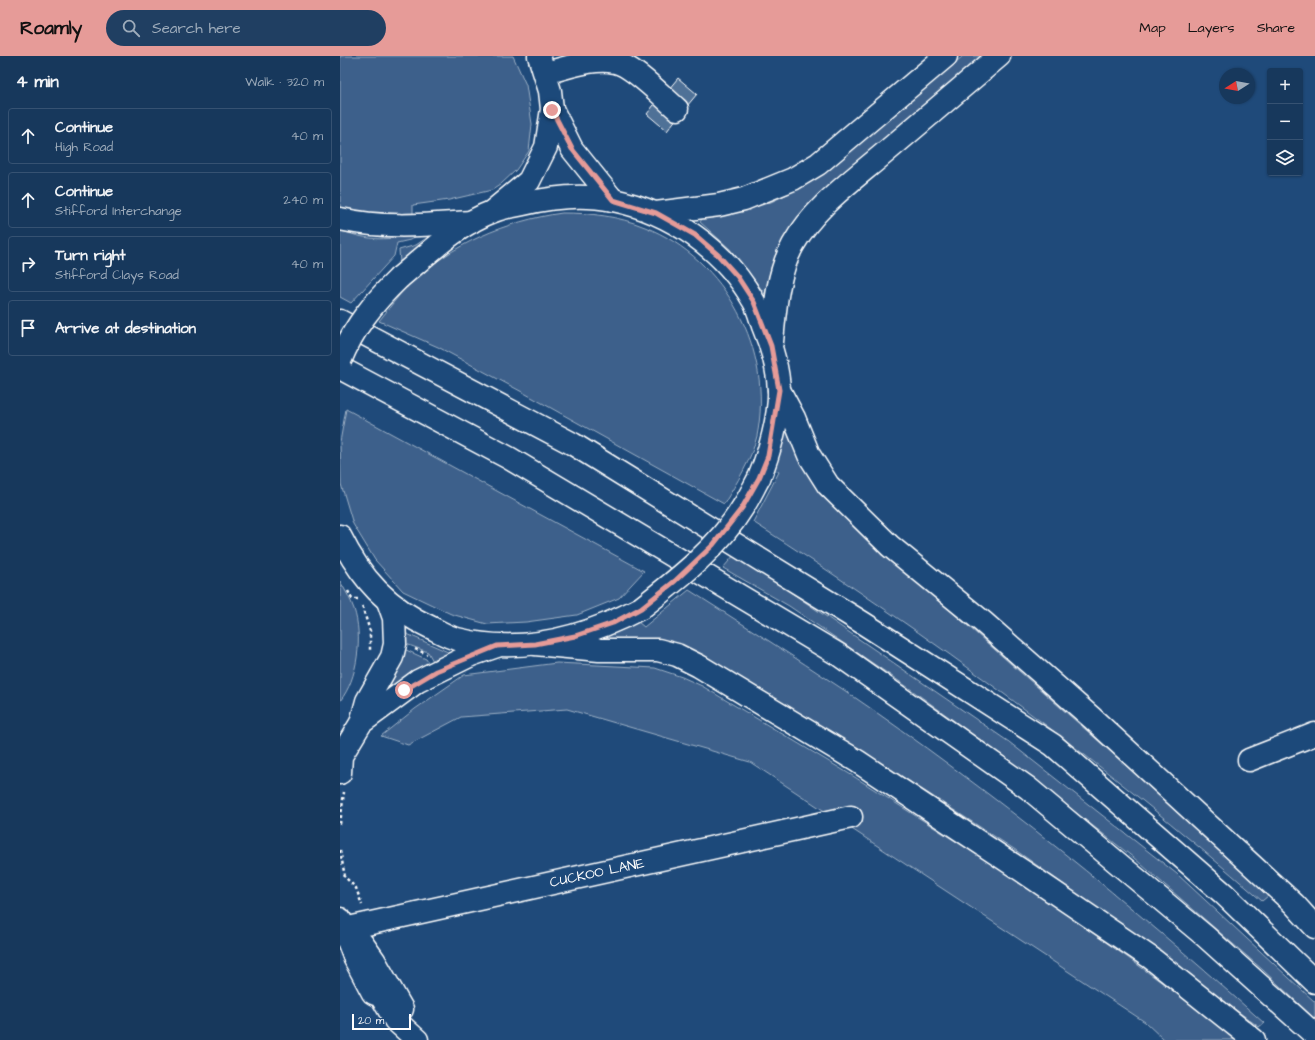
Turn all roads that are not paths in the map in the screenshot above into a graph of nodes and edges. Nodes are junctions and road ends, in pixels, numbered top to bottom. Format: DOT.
graph roads {
  1 [pos="946,56"];
  2 [pos="999,56"];
  3 [pos="542,65"];
  4 [pos="677,109"];
  5 [pos="552,110"];
  6 [pos="613,200"];
  7 [pos="494,210"];
  8 [pos="656,213"];
  9 [pos="340,220"];
  10 [pos="471,222"];
  11 [pos="340,321"];
  12 [pos="771,346"];
  13 [pos="340,361"];
  14 [pos="340,368"];
  15 [pos="779,390"];
  16 [pos="340,536"];
  17 [pos="388,601"];
  18 [pos="535,644"];
  19 [pos="497,646"];
  20 [pos="361,723"];
  21 [pos="1315,734"];
  22 [pos="1250,760"];
  23 [pos="342,769"];
  24 [pos="851,817"];
  25 [pos="1315,927"];
  26 [pos="343,931"];
  27 [pos="1315,982"];
  28 [pos="373,994"];
  29 [pos="1315,1035"];
  30 [pos="393,1039"];
  31 [pos="416,1040"];
  32 [pos="1254,1040"];
  1 -- 8 [label="main road"];
  2 -- 12 [label="main road"];
  3 -- 4 [label="main road"];
  3 -- 5 [label="main road"];
  5 -- 6 [label="main road"];
  5 -- 7 [label="main road"];
  6 -- 7 [label="main road"];
  6 -- 8 [label="main road"];
  7 -- 10 [label="main road"];
  8 -- 12 [label="main road"];
  9 -- 10 [label="main road"];
  10 -- 13 [label="main road, bridge"];
  11 -- 27 [label="main road"];
  12 -- 15 [label="main road"];
  14 -- 29 [label="main road"];
  15 -- 18 [label="main road, bridge"];
  15 -- 25 [label="main road"];
  16 -- 17 [label="main road"];
  17 -- 19 [label="main road"];
  17 -- 20 [label="main road"];
  18 -- 19 [label="main road"];
  18 -- 32 [label="main road"];
  19 -- 20 [label="main road"];
  20 -- 23 [label="main road"];
  21 -- 22 [label="main road"];
  24 -- 26 [label="main road, CUCKOO LANE"];
  26 -- 28 [label="main road"];
  26 -- 31 [label="main road"];
  28 -- 30 [label="main road"];
  28 -- 31 [label="main road"];
}
